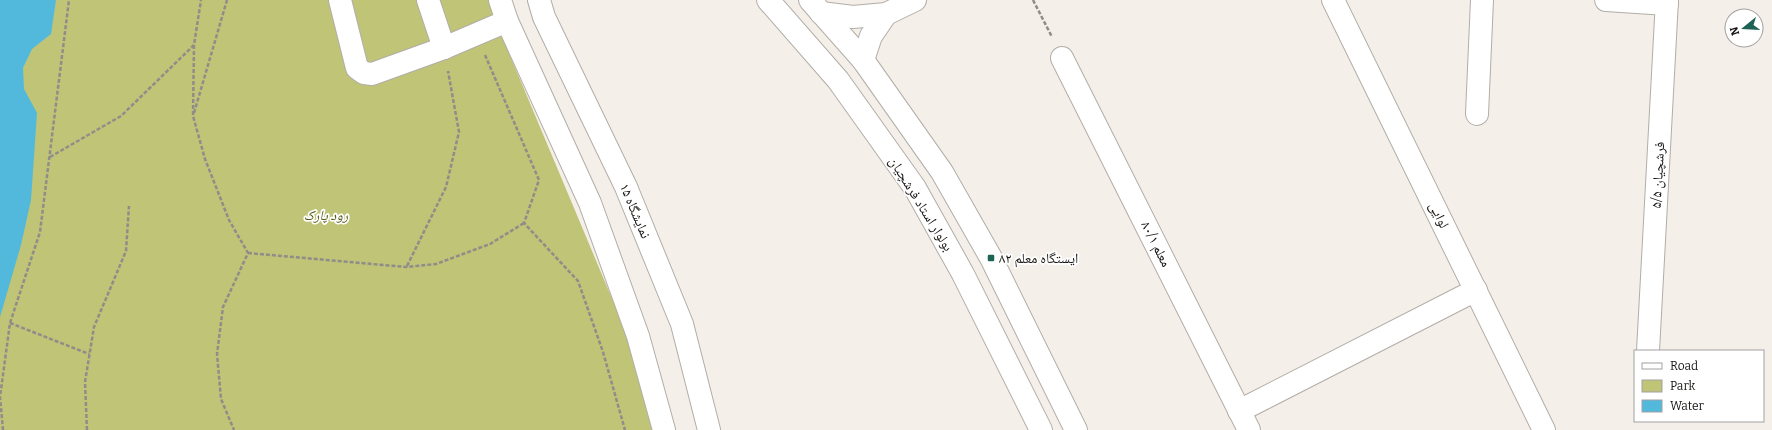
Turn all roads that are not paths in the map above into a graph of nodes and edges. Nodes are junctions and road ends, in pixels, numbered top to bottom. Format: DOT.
graph roads {
  1 [pos="340,0"];
  2 [pos="428,0"];
  3 [pos="500,0"];
  4 [pos="539,0"];
  5 [pos="768,0"];
  6 [pos="915,0"];
  7 [pos="1333,0"];
  8 [pos="1482,0"];
  9 [pos="1606,0"];
  10 [pos="1667,2"];
  11 [pos="816,6"];
  12 [pos="886,14"];
  13 [pos="507,21"];
  14 [pos="444,48"];
  15 [pos="1062,58"];
  16 [pos="863,60"];
  17 [pos="1476,114"];
  18 [pos="1476,290"];
  19 [pos="1648,350"];
  20 [pos="1244,421"];
  21 [pos="664,430"];
  22 [pos="709,430"];
  23 [pos="1041,430"];
  24 [pos="1076,430"];
  25 [pos="1544,430"];
  1 -- 14 [label="street"];
  2 -- 14 [label="street"];
  3 -- 13 [label="street"];
  4 -- 22 [label="street, نمایشگاه ۱۵"];
  5 -- 23 [label="street, بولوار استاد فرشچیان"];
  6 -- 12 [label="street"];
  7 -- 18 [label="street, لوایی"];
  8 -- 17 [label="street"];
  9 -- 10 [label="street"];
  10 -- 19 [label="street, فرشچیان ۵/۵"];
  11 -- 12 [label="street"];
  11 -- 16 [label="street"];
  12 -- 16 [label="street"];
  13 -- 14 [label="street"];
  13 -- 21 [label="street"];
  15 -- 20 [label="street, معلم ۸۰/۱"];
  16 -- 24 [label="street"];
  18 -- 20 [label="street"];
  18 -- 25 [label="street, لوایی"];
}
